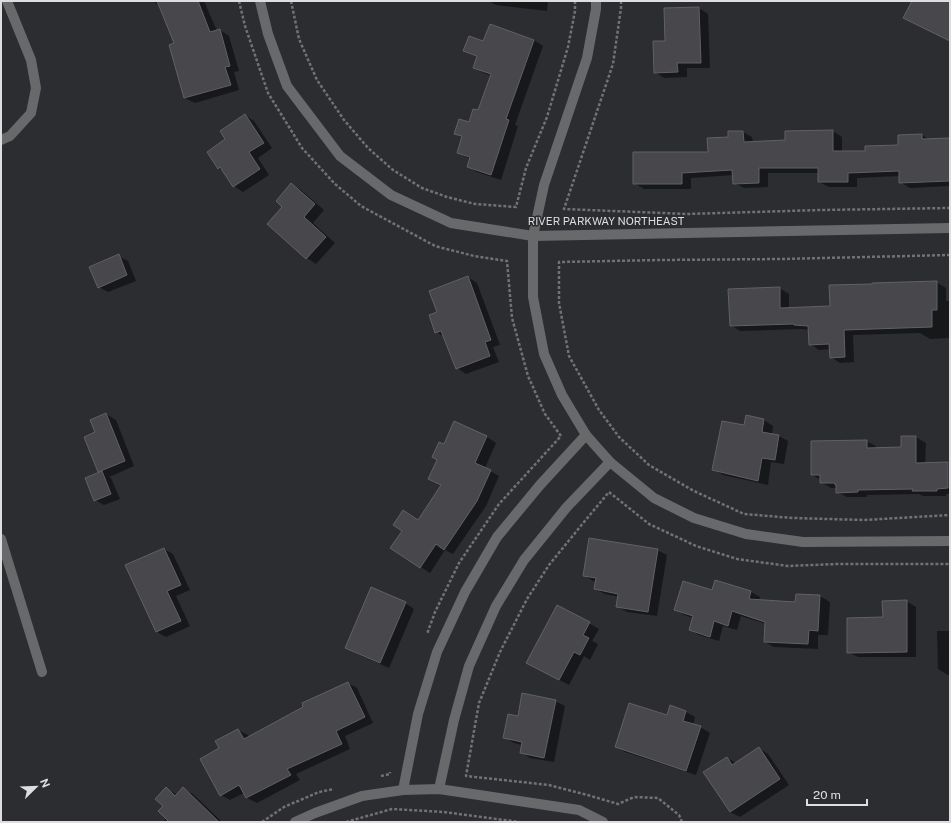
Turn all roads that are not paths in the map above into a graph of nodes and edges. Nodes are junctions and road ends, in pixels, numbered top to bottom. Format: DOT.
graph roads {
  1 [pos="7,1"];
  2 [pos="260,1"];
  3 [pos="596,1"];
  4 [pos="1,140"];
  5 [pos="950,228"];
  6 [pos="533,236"];
  7 [pos="586,435"];
  8 [pos="610,462"];
  9 [pos="1,539"];
  10 [pos="950,541"];
  11 [pos="42,672"];
  12 [pos="403,790"];
  13 [pos="439,790"];
  14 [pos="295,822"];
  15 [pos="603,822"];
  1 -- 4 [label="street"];
  2 -- 6 [label="street, RIVER PARKWAY NORTHEAST"];
  3 -- 6 [label="street"];
  5 -- 6 [label="street, RIVER PARKWAY NORTHEAST"];
  6 -- 7 [label="street"];
  7 -- 8 [label="street"];
  7 -- 12 [label="street"];
  8 -- 10 [label="street"];
  8 -- 13 [label="street"];
  9 -- 11 [label="street"];
  12 -- 13 [label="street"];
  12 -- 14 [label="street"];
  13 -- 15 [label="street"];
}
